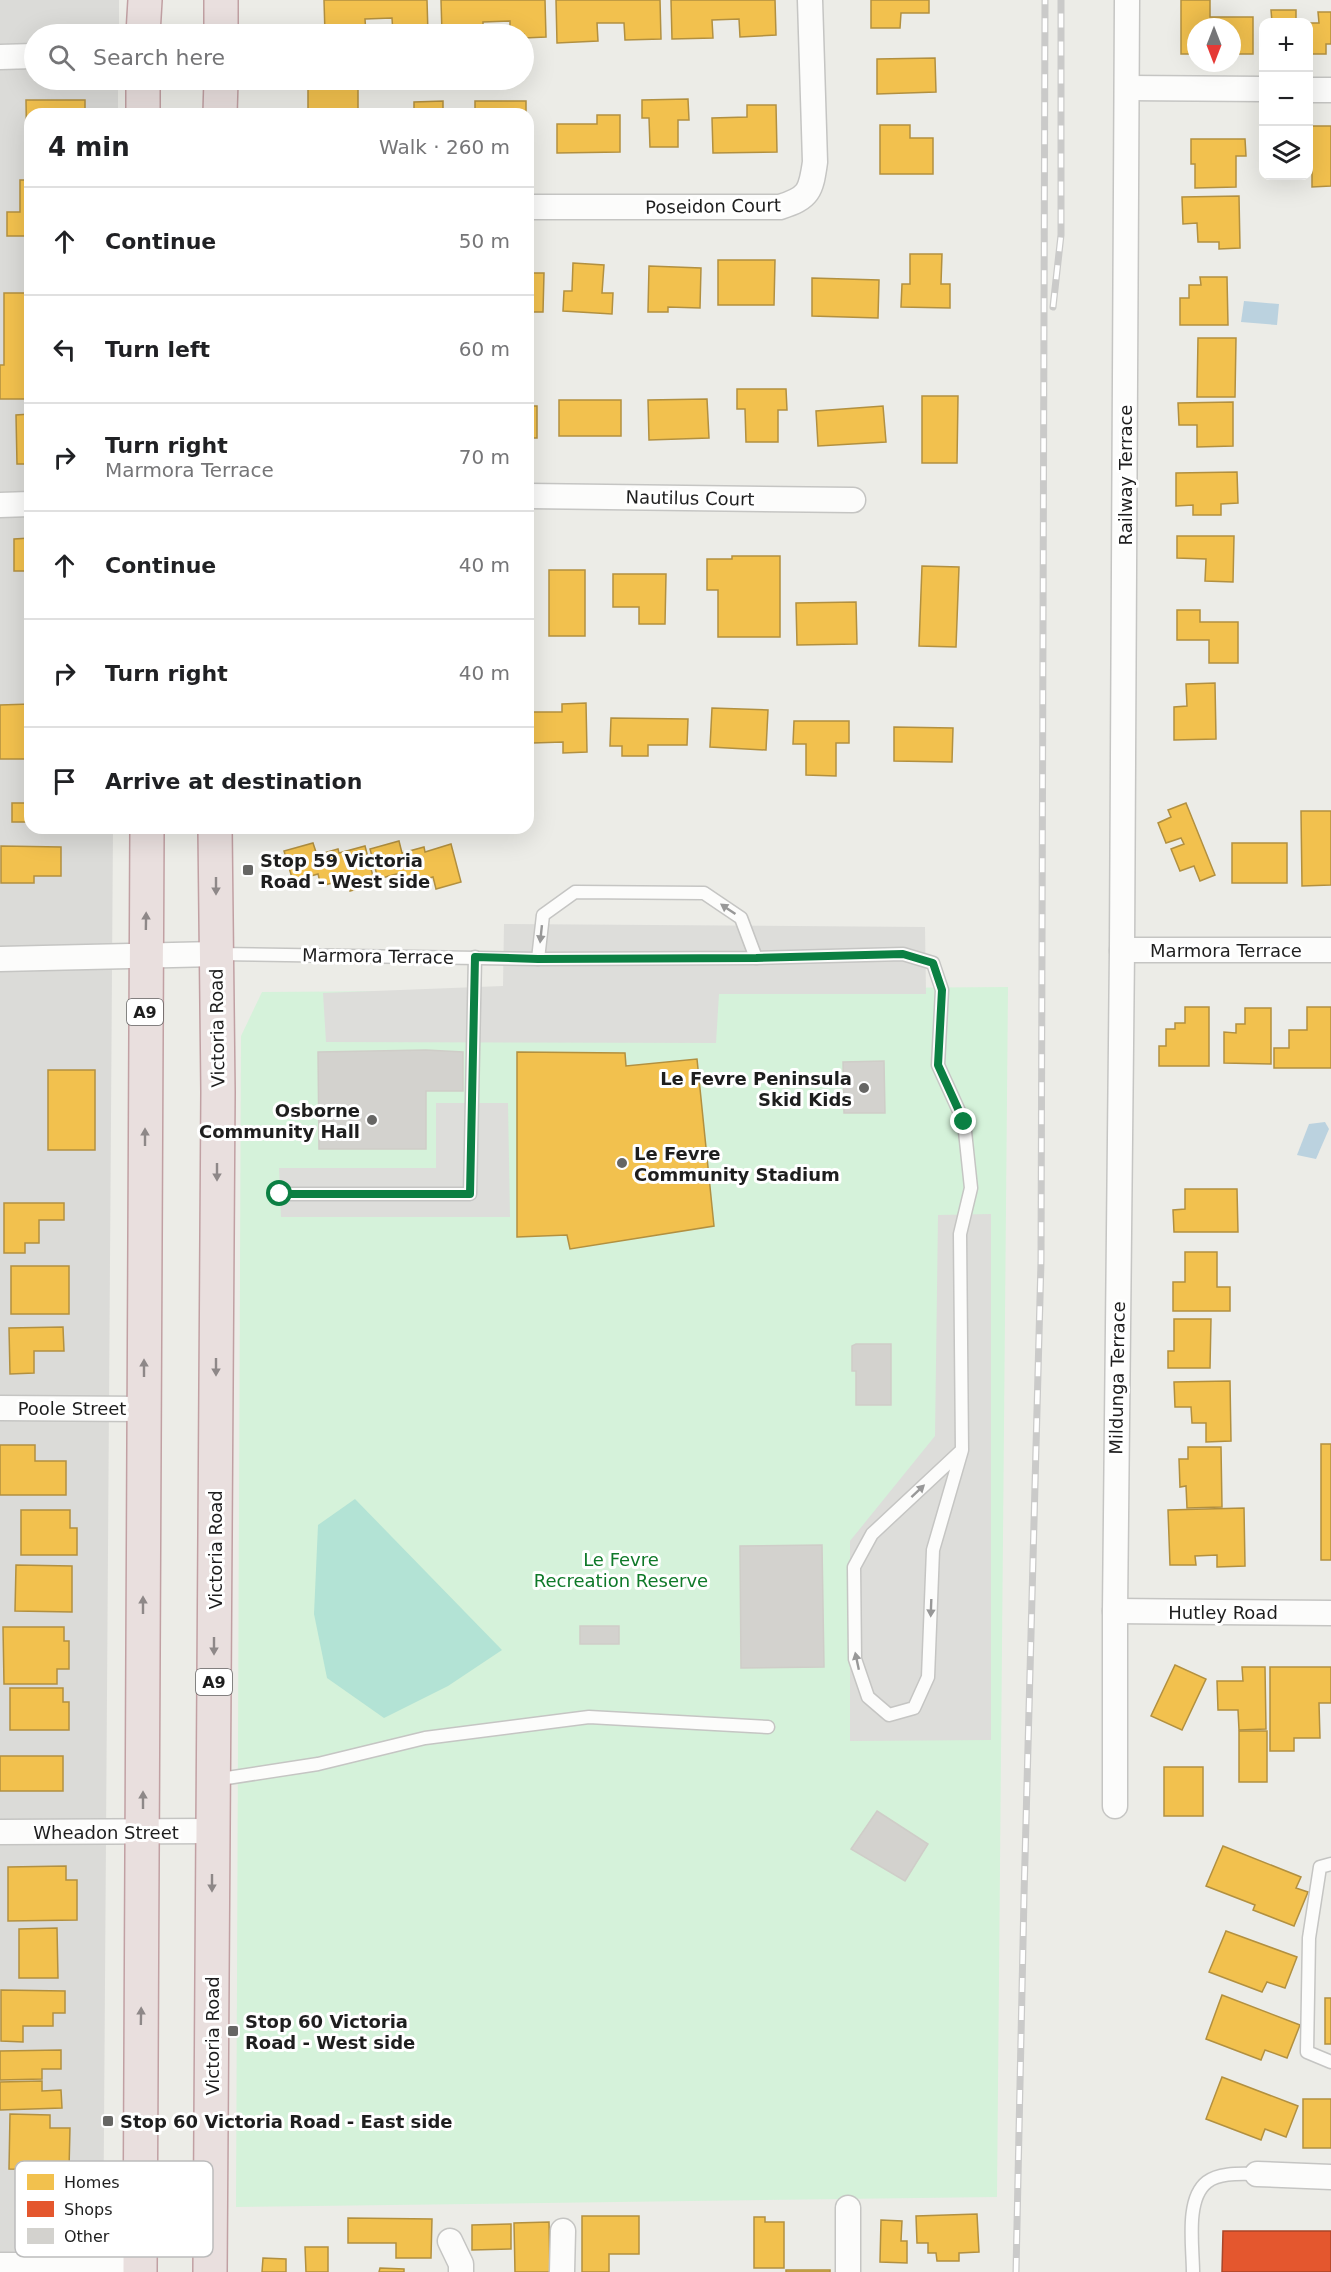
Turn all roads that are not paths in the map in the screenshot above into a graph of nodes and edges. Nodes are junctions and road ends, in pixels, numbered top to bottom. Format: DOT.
graph roads {
  1 [pos="145,0"];
  2 [pos="221,0"];
  3 [pos="810,0"];
  4 [pos="1127,0"];
  5 [pos="144,24"];
  6 [pos="221,24"];
  7 [pos="24,56"];
  8 [pos="0,57"];
  9 [pos="1127,88"];
  10 [pos="1259,89"];
  11 [pos="143,90"];
  12 [pos="221,90"];
  13 [pos="1313,90"];
  14 [pos="1331,90"];
  15 [pos="143,108"];
  16 [pos="220,108"];
  17 [pos="534,207"];
  18 [pos="534,496"];
  19 [pos="853,500"];
  20 [pos="24,504"];
  21 [pos="0,505"];
  22 [pos="147,834"];
  23 [pos="215,834"];
  24 [pos="1122,950"];
  25 [pos="1331,950"];
  26 [pos="216,954"];
  27 [pos="146,957"];
  28 [pos="475,957"];
  29 [pos="756,958"];
  30 [pos="0,959"];
  31 [pos="538,959"];
  32 [pos="280,1194"];
  33 [pos="0,1407"];
  34 [pos="144,1409"];
  35 [pos="962,1450"];
  36 [pos="1115,1611"];
  37 [pos="1331,1613"];
  38 [pos="768,1727"];
  39 [pos="213,1781"];
  40 [pos="1115,1806"];
  41 [pos="213,1831"];
  42 [pos="0,1832"];
  43 [pos="143,1832"];
  44 [pos="1331,1864"];
  45 [pos="1331,2062"];
  46 [pos="141,2161"];
  47 [pos="211,2161"];
  48 [pos="1257,2174"];
  49 [pos="1331,2176"];
  50 [pos="848,2208"];
  51 [pos="563,2231"];
  52 [pos="450,2241"];
  53 [pos="210,2257"];
  54 [pos="0,2265"];
  55 [pos="140,2269"];
  56 [pos="210,2272"];
  57 [pos="461,2272"];
  58 [pos="562,2272"];
  59 [pos="848,2272"];
  60 [pos="1193,2272"];
  1 -- 5 [label="highway"];
  2 -- 6 [label="highway"];
  3 -- 17 [label="street, Poseidon Court"];
  4 -- 9 [label="street, Railway Terrace"];
  7 -- 8 [label="street"];
  9 -- 10 [label="street"];
  9 -- 24 [label="street, Railway Terrace"];
  11 -- 15 [label="highway"];
  12 -- 16 [label="highway"];
  13 -- 14 [label="street"];
  18 -- 19 [label="street, Nautilus Court"];
  20 -- 21 [label="street"];
  27 -- 22 [label="highway, A9, one-way"];
  23 -- 26 [label="highway, Victoria Road / A9, one-way"];
  24 -- 25 [label="street, Marmora Terrace"];
  24 -- 36 [label="street, Mildunga Terrace"];
  26 -- 27 [label="street, Marmora Terrace"];
  26 -- 28 [label="lane, Marmora Terrace"];
  26 -- 39 [label="highway, Victoria Road / A9, one-way"];
  27 -- 30 [label="street, Marmora Terrace"];
  34 -- 27 [label="highway, A9, one-way"];
  28 -- 31 [label="lane, Marmora Terrace"];
  28 -- 32 [label="lane"];
  29 -- 31 [label="lane, Marmora Terrace"];
  29 -- 31 [label="lane, one-way"];
  29 -- 35 [label="lane, Marmora Terrace"];
  33 -- 34 [label="street, Poole Street"];
  43 -- 34 [label="highway, A9, one-way"];
  35 -- 35 [label="lane, one-way"];
  36 -- 37 [label="street, Hutley Road"];
  36 -- 40 [label="street, Mildunga Terrace"];
  38 -- 39 [label="lane"];
  39 -- 41 [label="highway, Victoria Road / A9"];
  41 -- 43 [label="street, Wheadon Street"];
  41 -- 47 [label="highway, Victoria Road / A9, one-way"];
  42 -- 43 [label="street, Wheadon Street"];
  46 -- 43 [label="highway, A9, one-way"];
  44 -- 45 [label="lane"];
  48 -- 49 [label="street"];
  48 -- 60 [label="lane"];
  50 -- 59 [label="street"];
  51 -- 58 [label="street"];
  52 -- 57 [label="street"];
  53 -- 56 [label="highway, Victoria Road / A9, one-way"];
  54 -- 55 [label="street"];
}
